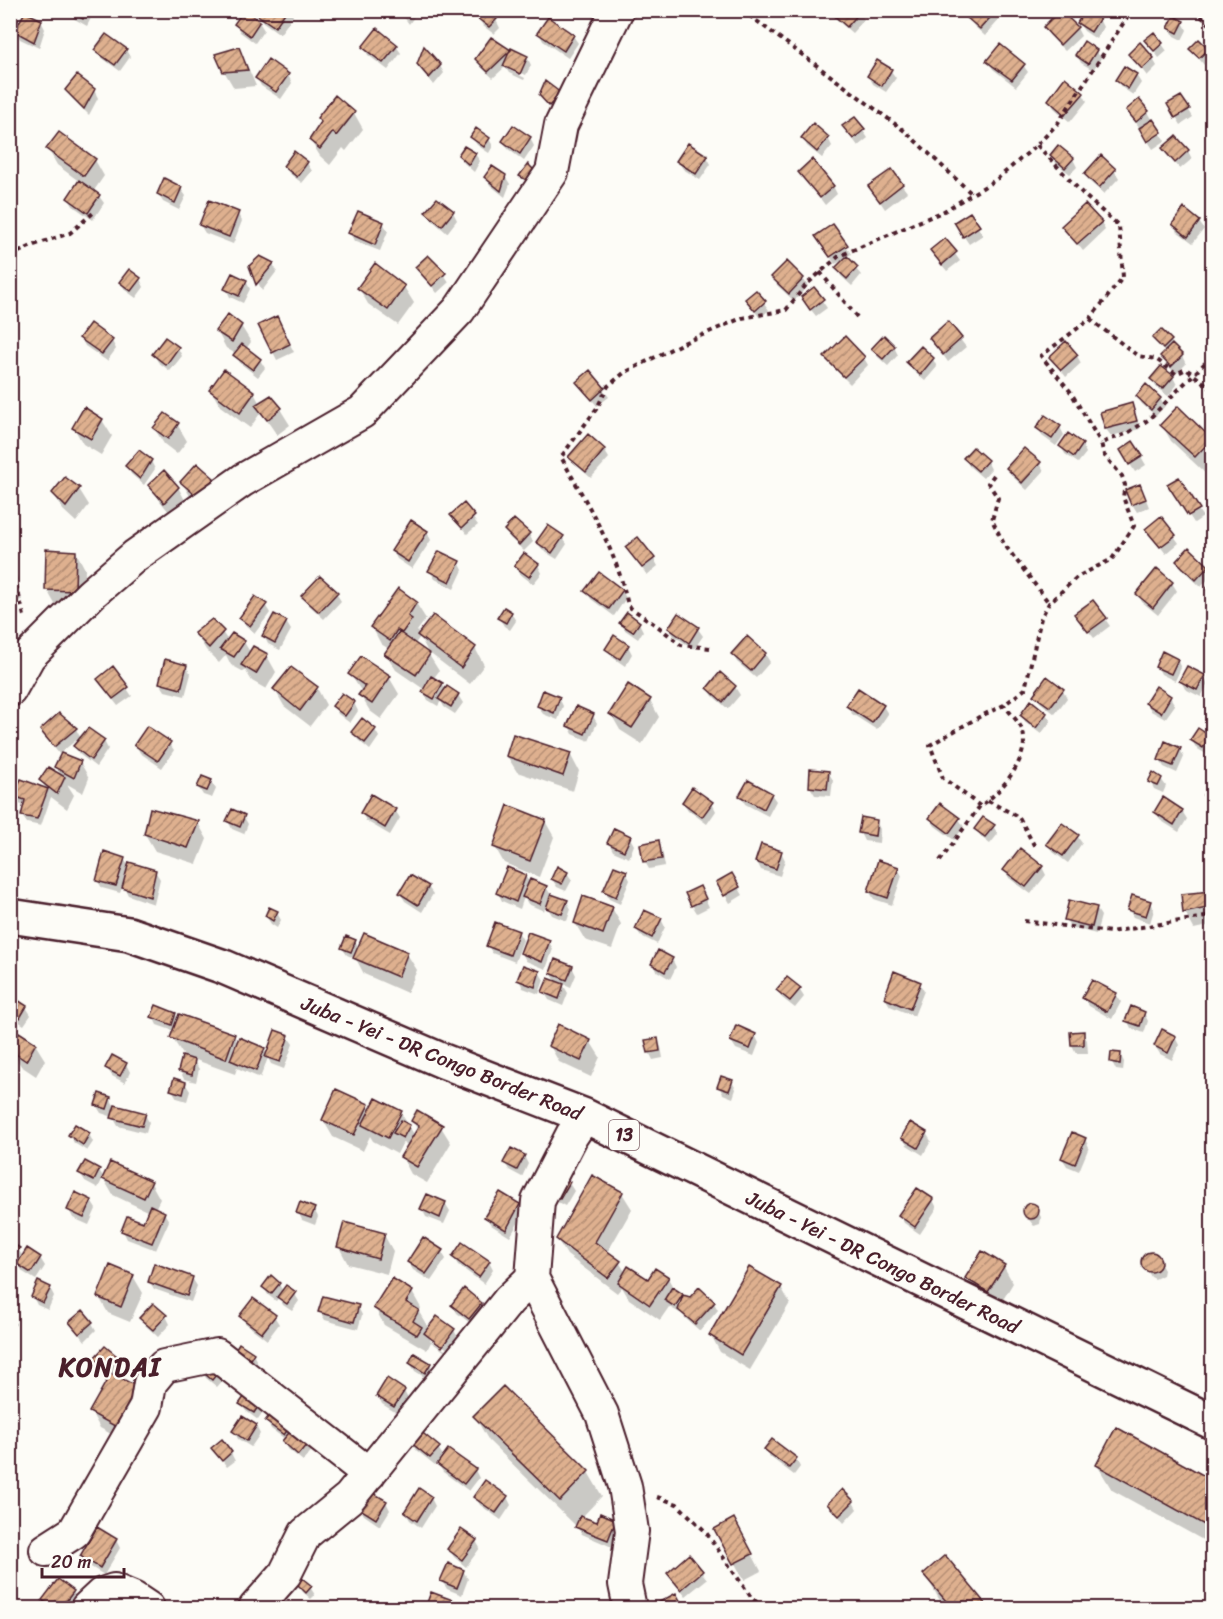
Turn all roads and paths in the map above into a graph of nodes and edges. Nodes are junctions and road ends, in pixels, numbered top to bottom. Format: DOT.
graph roads {
  1 [pos="617,10"];
  2 [pos="742,10"];
  3 [pos="1132,10"];
  4 [pos="1194,10"];
  5 [pos="1212,26"];
  6 [pos="1036,146"];
  7 [pos="972,194"];
  8 [pos="93,213"];
  9 [pos="10,256"];
  10 [pos="820,272"];
  11 [pos="857,317"];
  12 [pos="1090,319"];
  13 [pos="1212,356"];
  14 [pos="1193,374"];
  15 [pos="1212,389"];
  16 [pos="1101,443"];
  17 [pos="994,475"];
  18 [pos="10,559"];
  19 [pos="1049,603"];
  20 [pos="710,648"];
  21 [pos="29,656"];
  22 [pos="10,690"];
  23 [pos="1004,705"];
  24 [pos="988,801"];
  25 [pos="980,806"];
  26 [pos="1035,847"];
  27 [pos="940,861"];
  28 [pos="10,916"];
  29 [pos="1212,916"];
  30 [pos="1024,921"];
  31 [pos="585,1116"];
  32 [pos="532,1278"];
  33 [pos="1212,1422"];
  34 [pos="369,1474"];
  35 [pos="625,1486"];
  36 [pos="46,1550"];
  37 [pos="87,1608"];
  38 [pos="148,1608"];
  39 [pos="255,1608"];
  40 [pos="630,1608"];
  41 [pos="763,1608"];
  1 -- 21 [label="street"];
  2 -- 7 [label="path"];
  3 -- 6 [label="path"];
  4 -- 5 [label="path"];
  6 -- 7 [label="path"];
  6 -- 12 [label="path"];
  7 -- 10 [label="path"];
  8 -- 9 [label="path"];
  10 -- 11 [label="path"];
  10 -- 20 [label="path"];
  12 -- 14 [label="path"];
  12 -- 16 [label="path"];
  13 -- 14 [label="path"];
  14 -- 15 [label="path"];
  14 -- 16 [label="path"];
  16 -- 19 [label="path"];
  17 -- 19 [label="path"];
  18 -- 21 [label="path"];
  19 -- 23 [label="path"];
  21 -- 22 [label="street"];
  23 -- 24 [label="path"];
  23 -- 25 [label="path"];
  24 -- 25 [label="path"];
  24 -- 26 [label="path"];
  25 -- 27 [label="path"];
  28 -- 31 [label="main road, Juba - Yei - DR Congo Border Road / 13"];
  29 -- 30 [label="path"];
  31 -- 32 [label="street"];
  31 -- 33 [label="main road, Juba - Yei - DR Congo Border Road / 13"];
  32 -- 34 [label="street"];
  32 -- 35 [label="street"];
  34 -- 36 [label="street"];
  34 -- 39 [label="street"];
  35 -- 40 [label="street"];
  35 -- 41 [label="path"];
  37 -- 38 [label="street"];
}
